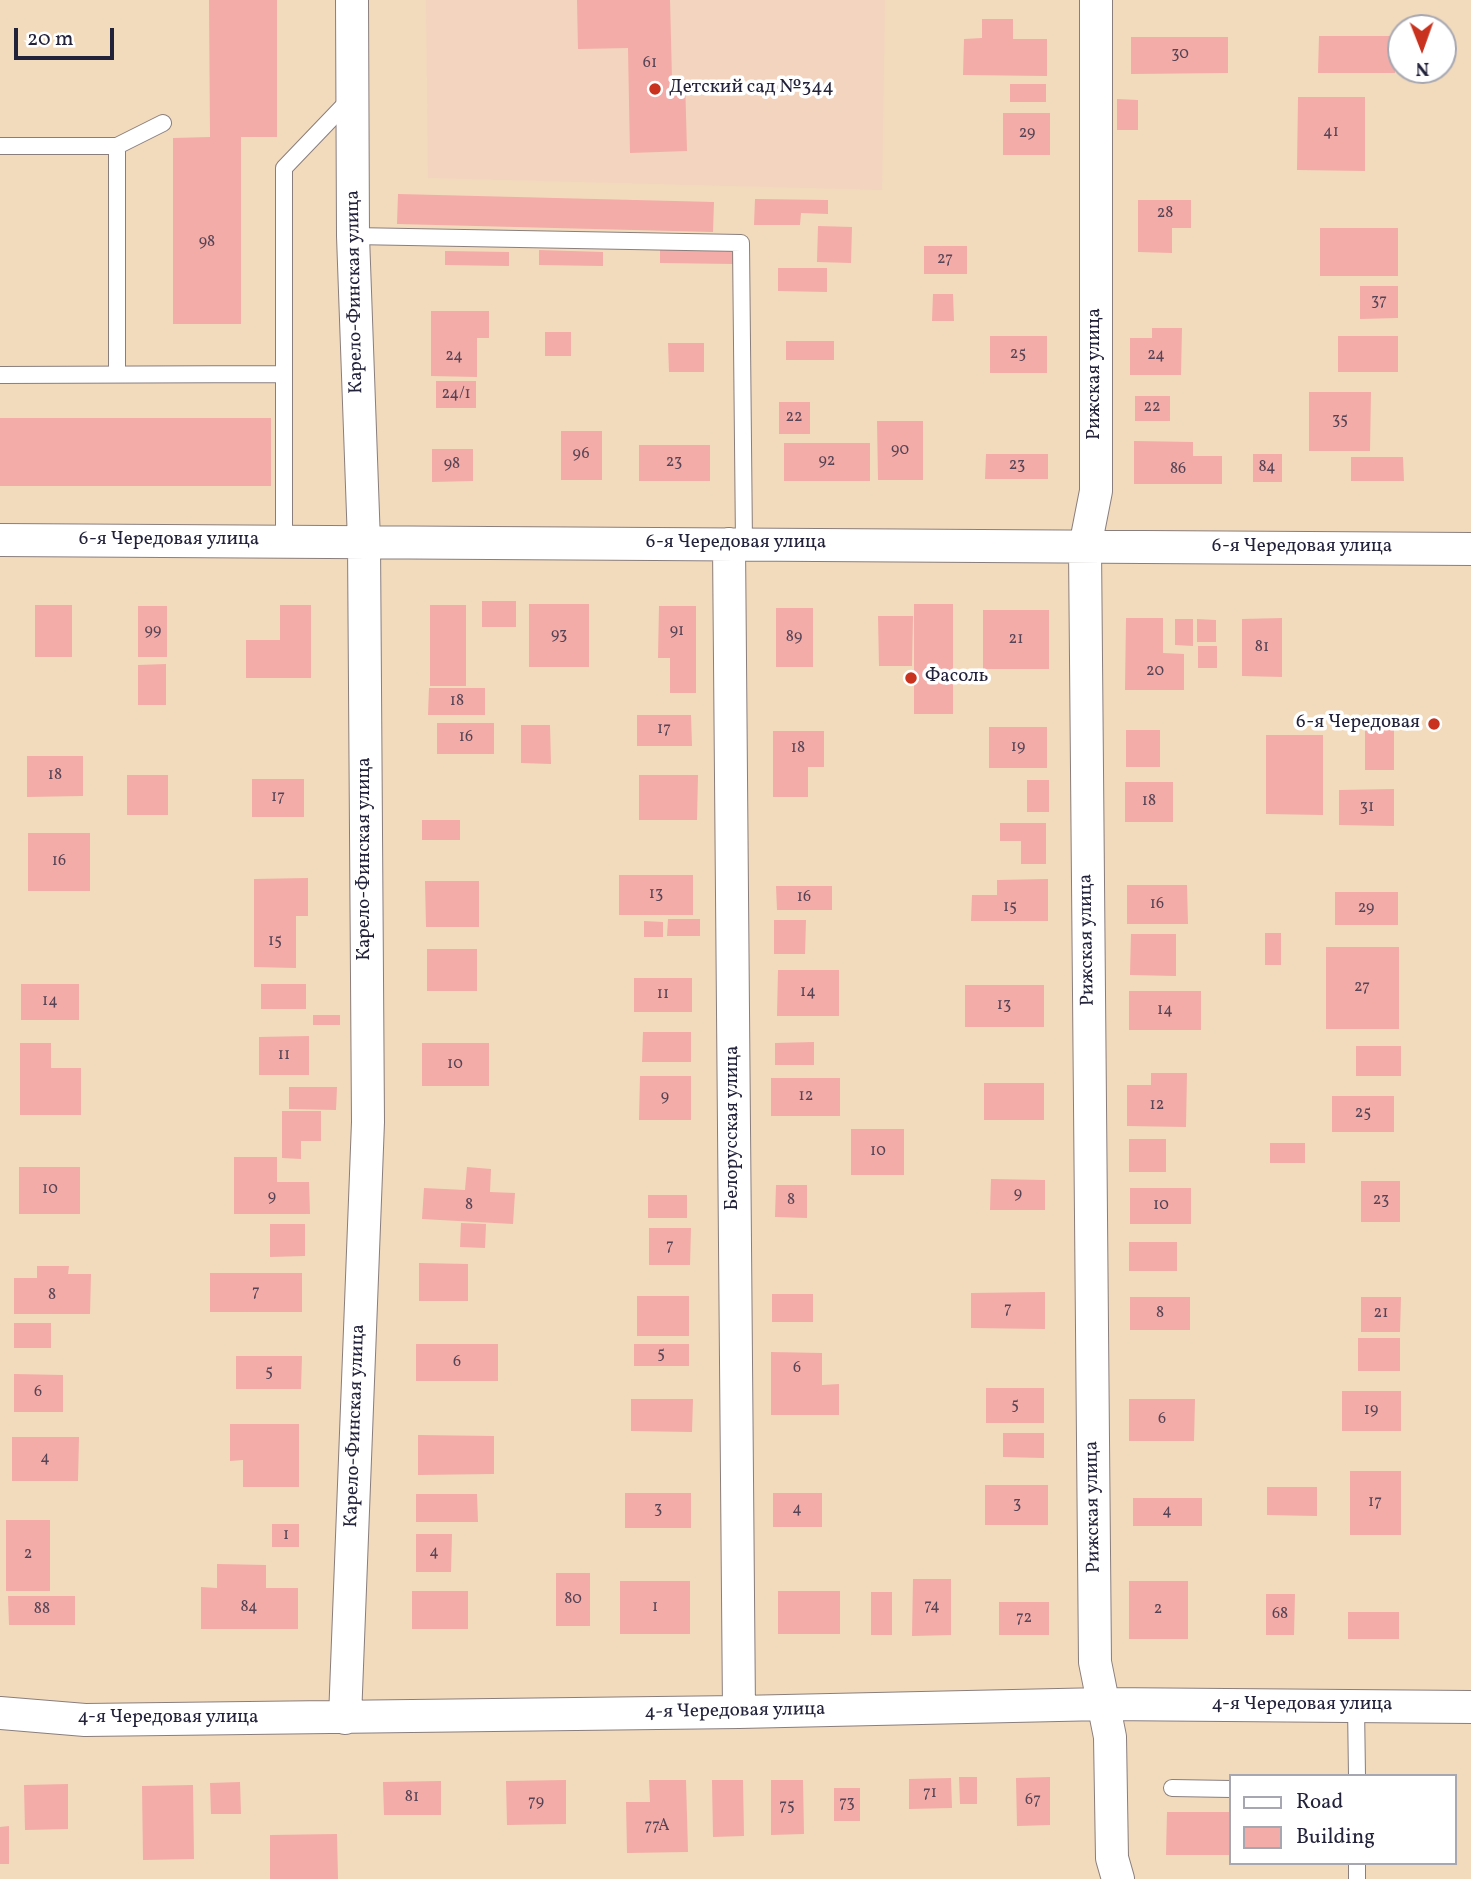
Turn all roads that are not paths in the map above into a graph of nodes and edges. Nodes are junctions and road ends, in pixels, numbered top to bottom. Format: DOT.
graph roads {
  1 [pos="352,0"];
  2 [pos="1096,0"];
  3 [pos="354,95"];
  4 [pos="163,123"];
  5 [pos="0,146"];
  6 [pos="117,146"];
  7 [pos="353,236"];
  8 [pos="0,374"];
  9 [pos="117,374"];
  10 [pos="284,374"];
  11 [pos="0,540"];
  12 [pos="284,541"];
  13 [pos="364,542"];
  14 [pos="737,544"];
  15 [pos="1085,547"];
  16 [pos="1471,549"];
  17 [pos="1104,1704"];
  18 [pos="1356,1706"];
  19 [pos="1471,1707"];
  20 [pos="739,1712"];
  21 [pos="0,1713"];
  22 [pos="345,1718"];
  23 [pos="1357,1774"];
  24 [pos="1172,1788"];
  25 [pos="1230,1789"];
  26 [pos="1118,1879"];
  1 -- 3 [label="street, Карело-Финская улица"];
  2 -- 15 [label="street, Рижская улица"];
  3 -- 7 [label="street, Карело-Финская улица"];
  3 -- 10 [label="lane"];
  4 -- 6 [label="lane"];
  5 -- 6 [label="lane"];
  6 -- 9 [label="lane"];
  7 -- 13 [label="street, Карело-Финская улица"];
  7 -- 14 [label="lane"];
  8 -- 9 [label="lane"];
  9 -- 10 [label="lane"];
  10 -- 12 [label="lane"];
  11 -- 12 [label="street, 6-я Чередовая улица"];
  12 -- 13 [label="street, 6-я Чередовая улица"];
  13 -- 14 [label="street, 6-я Чередовая улица"];
  13 -- 22 [label="street, Карело-Финская улица"];
  14 -- 15 [label="street, 6-я Чередовая улица"];
  14 -- 20 [label="street, Белорусская улица"];
  15 -- 16 [label="street, 6-я Чередовая улица"];
  15 -- 17 [label="street, Рижская улица"];
  17 -- 18 [label="street, 4-я Чередовая улица"];
  17 -- 20 [label="street, 4-я Чередовая улица"];
  17 -- 26 [label="street, Рижская улица"];
  18 -- 19 [label="street, 4-я Чередовая улица"];
  18 -- 23 [label="lane"];
  20 -- 22 [label="street, 4-я Чередовая улица"];
  21 -- 22 [label="street, 4-я Чередовая улица"];
  24 -- 25 [label="lane"];
}
